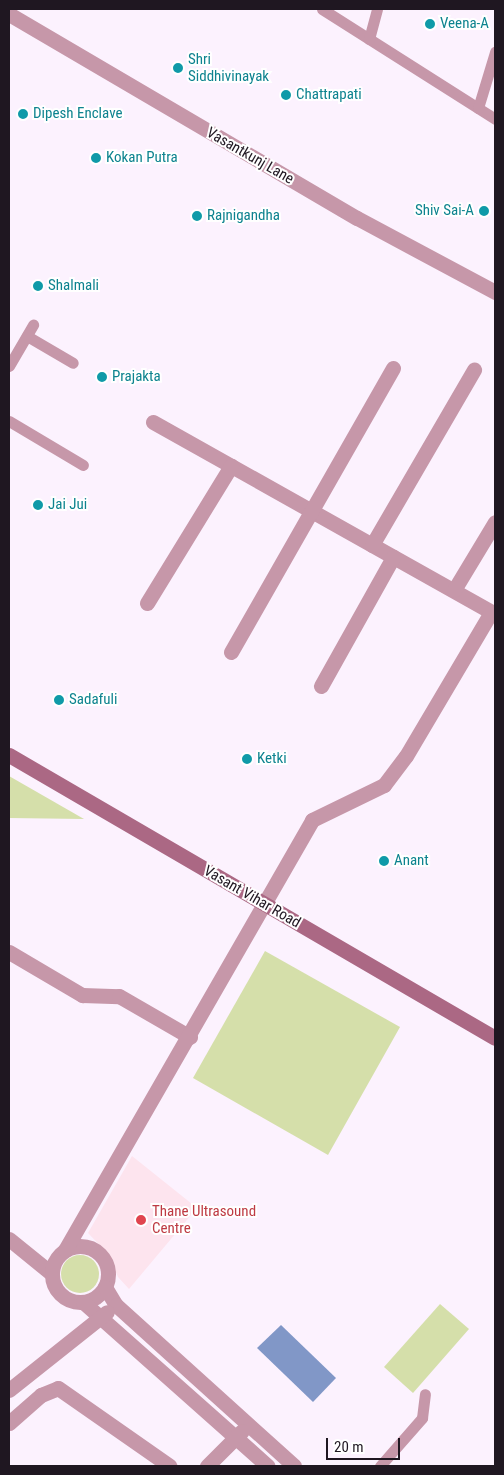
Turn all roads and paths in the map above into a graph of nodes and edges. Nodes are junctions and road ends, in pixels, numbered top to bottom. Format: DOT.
graph roads {
  1 [pos="322,9"];
  2 [pos="377,9"];
  3 [pos="9,14"];
  4 [pos="369,39"];
  5 [pos="495,52"];
  6 [pos="478,108"];
  7 [pos="495,119"];
  8 [pos="495,292"];
  9 [pos="73,363"];
  10 [pos="9,366"];
  11 [pos="393,368"];
  12 [pos="474,370"];
  13 [pos="9,421"];
  14 [pos="153,422"];
  15 [pos="83,465"];
  16 [pos="231,466"];
  17 [pos="310,510"];
  18 [pos="495,522"];
  19 [pos="372,545"];
  20 [pos="393,557"];
  21 [pos="454,590"];
  22 [pos="147,603"];
  23 [pos="493,613"];
  24 [pos="230,652"];
  25 [pos="320,686"];
  26 [pos="9,755"];
  27 [pos="262,904"];
  28 [pos="9,952"];
  29 [pos="190,1037"];
  30 [pos="495,1038"];
  31 [pos="9,1239"];
  32 [pos="65,1250"];
  33 [pos="52,1274"];
  34 [pos="105,1287"];
  35 [pos="83,1302"];
  36 [pos="116,1305"];
  37 [pos="99,1318"];
  38 [pos="9,1390"];
  39 [pos="425,1394"];
  40 [pos="9,1423"];
  41 [pos="249,1425"];
  42 [pos="236,1437"];
  43 [pos="170,1466"];
  44 [pos="206,1466"];
  45 [pos="268,1466"];
  46 [pos="294,1466"];
  47 [pos="380,1466"];
  1 -- 4 [label="lane"];
  2 -- 4 [label="lane"];
  3 -- 8 [label="street, Vasantkunj Lane"];
  4 -- 6 [label="lane"];
  5 -- 6 [label="lane"];
  6 -- 7 [label="lane"];
  9 -- 10 [label="lane"];
  11 -- 17 [label="street"];
  12 -- 19 [label="street"];
  13 -- 15 [label="lane"];
  14 -- 16 [label="street"];
  16 -- 17 [label="street"];
  16 -- 22 [label="street"];
  17 -- 19 [label="street"];
  17 -- 24 [label="street"];
  18 -- 21 [label="street"];
  19 -- 20 [label="street"];
  20 -- 21 [label="street"];
  20 -- 25 [label="street"];
  21 -- 23 [label="street"];
  23 -- 27 [label="street"];
  26 -- 27 [label="street, Vasant Vihar Road"];
  27 -- 29 [label="street"];
  27 -- 30 [label="street, Vasant Vihar Road"];
  28 -- 29 [label="street"];
  29 -- 32 [label="street"];
  31 -- 33 [label="street"];
  32 -- 33 [label="street"];
  32 -- 34 [label="street"];
  33 -- 35 [label="street"];
  34 -- 35 [label="street"];
  34 -- 36 [label="street"];
  35 -- 37 [label="street"];
  36 -- 37 [label="street"];
  36 -- 41 [label="street"];
  37 -- 38 [label="street"];
  37 -- 42 [label="street"];
  39 -- 47 [label="lane"];
  40 -- 43 [label="street"];
  41 -- 42 [label="street"];
  41 -- 46 [label="street"];
  42 -- 44 [label="street"];
  42 -- 45 [label="street"];
}
